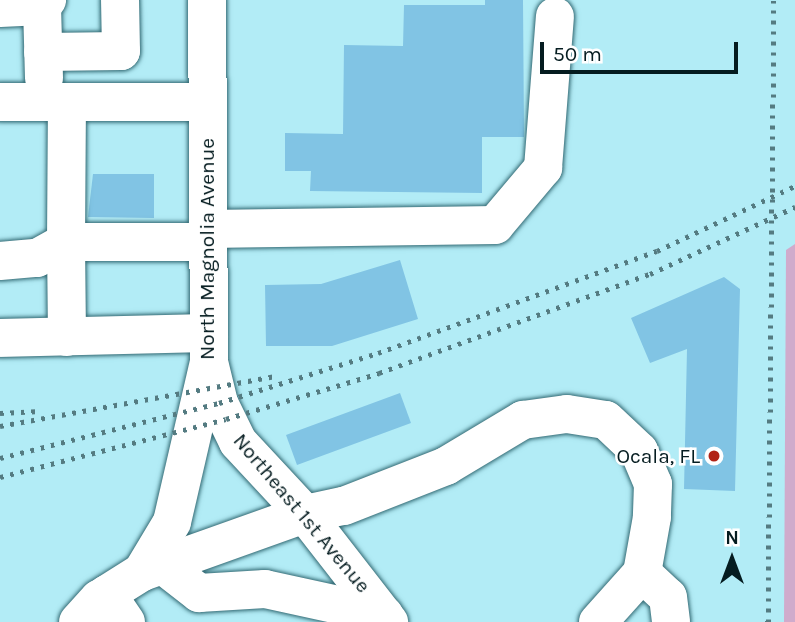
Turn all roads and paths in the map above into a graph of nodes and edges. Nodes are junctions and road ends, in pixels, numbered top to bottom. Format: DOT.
graph roads {
  1 [pos="120,0"];
  2 [pos="207,0"];
  3 [pos="46,2"];
  4 [pos="0,8"];
  5 [pos="555,16"];
  6 [pos="43,52"];
  7 [pos="0,102"];
  8 [pos="55,102"];
  9 [pos="208,102"];
  10 [pos="208,236"];
  11 [pos="66,242"];
  12 [pos="0,261"];
  13 [pos="67,337"];
  14 [pos="0,338"];
  15 [pos="209,347"];
  16 [pos="306,514"];
  17 [pos="153,568"];
  18 [pos="642,573"];
  19 [pos="116,608"];
  20 [pos="386,618"];
  21 [pos="78,622"];
  22 [pos="598,622"];
  23 [pos="671,622"];
  1 -- 6 [label="main road"];
  2 -- 9 [label="main road, North Magnolia Avenue"];
  3 -- 4 [label="main road"];
  3 -- 6 [label="main road"];
  5 -- 10 [label="main road"];
  6 -- 8 [label="main road"];
  7 -- 8 [label="main road"];
  8 -- 9 [label="main road"];
  8 -- 11 [label="main road"];
  9 -- 10 [label="main road, North Magnolia Avenue"];
  10 -- 11 [label="main road"];
  10 -- 15 [label="main road, North Magnolia Avenue"];
  11 -- 12 [label="main road"];
  11 -- 13 [label="main road"];
  13 -- 14 [label="main road"];
  13 -- 15 [label="main road"];
  15 -- 16 [label="main road, Northeast 1st Avenue"];
  15 -- 17 [label="main road, North Magnolia Avenue"];
  16 -- 17 [label="main road"];
  16 -- 18 [label="main road"];
  16 -- 20 [label="main road, Northeast 1st Avenue"];
  17 -- 19 [label="main road, North Magnolia Avenue"];
  17 -- 20 [label="main road"];
  18 -- 22 [label="main road"];
  18 -- 23 [label="main road"];
  19 -- 21 [label="main road, North Magnolia Avenue"];
}
